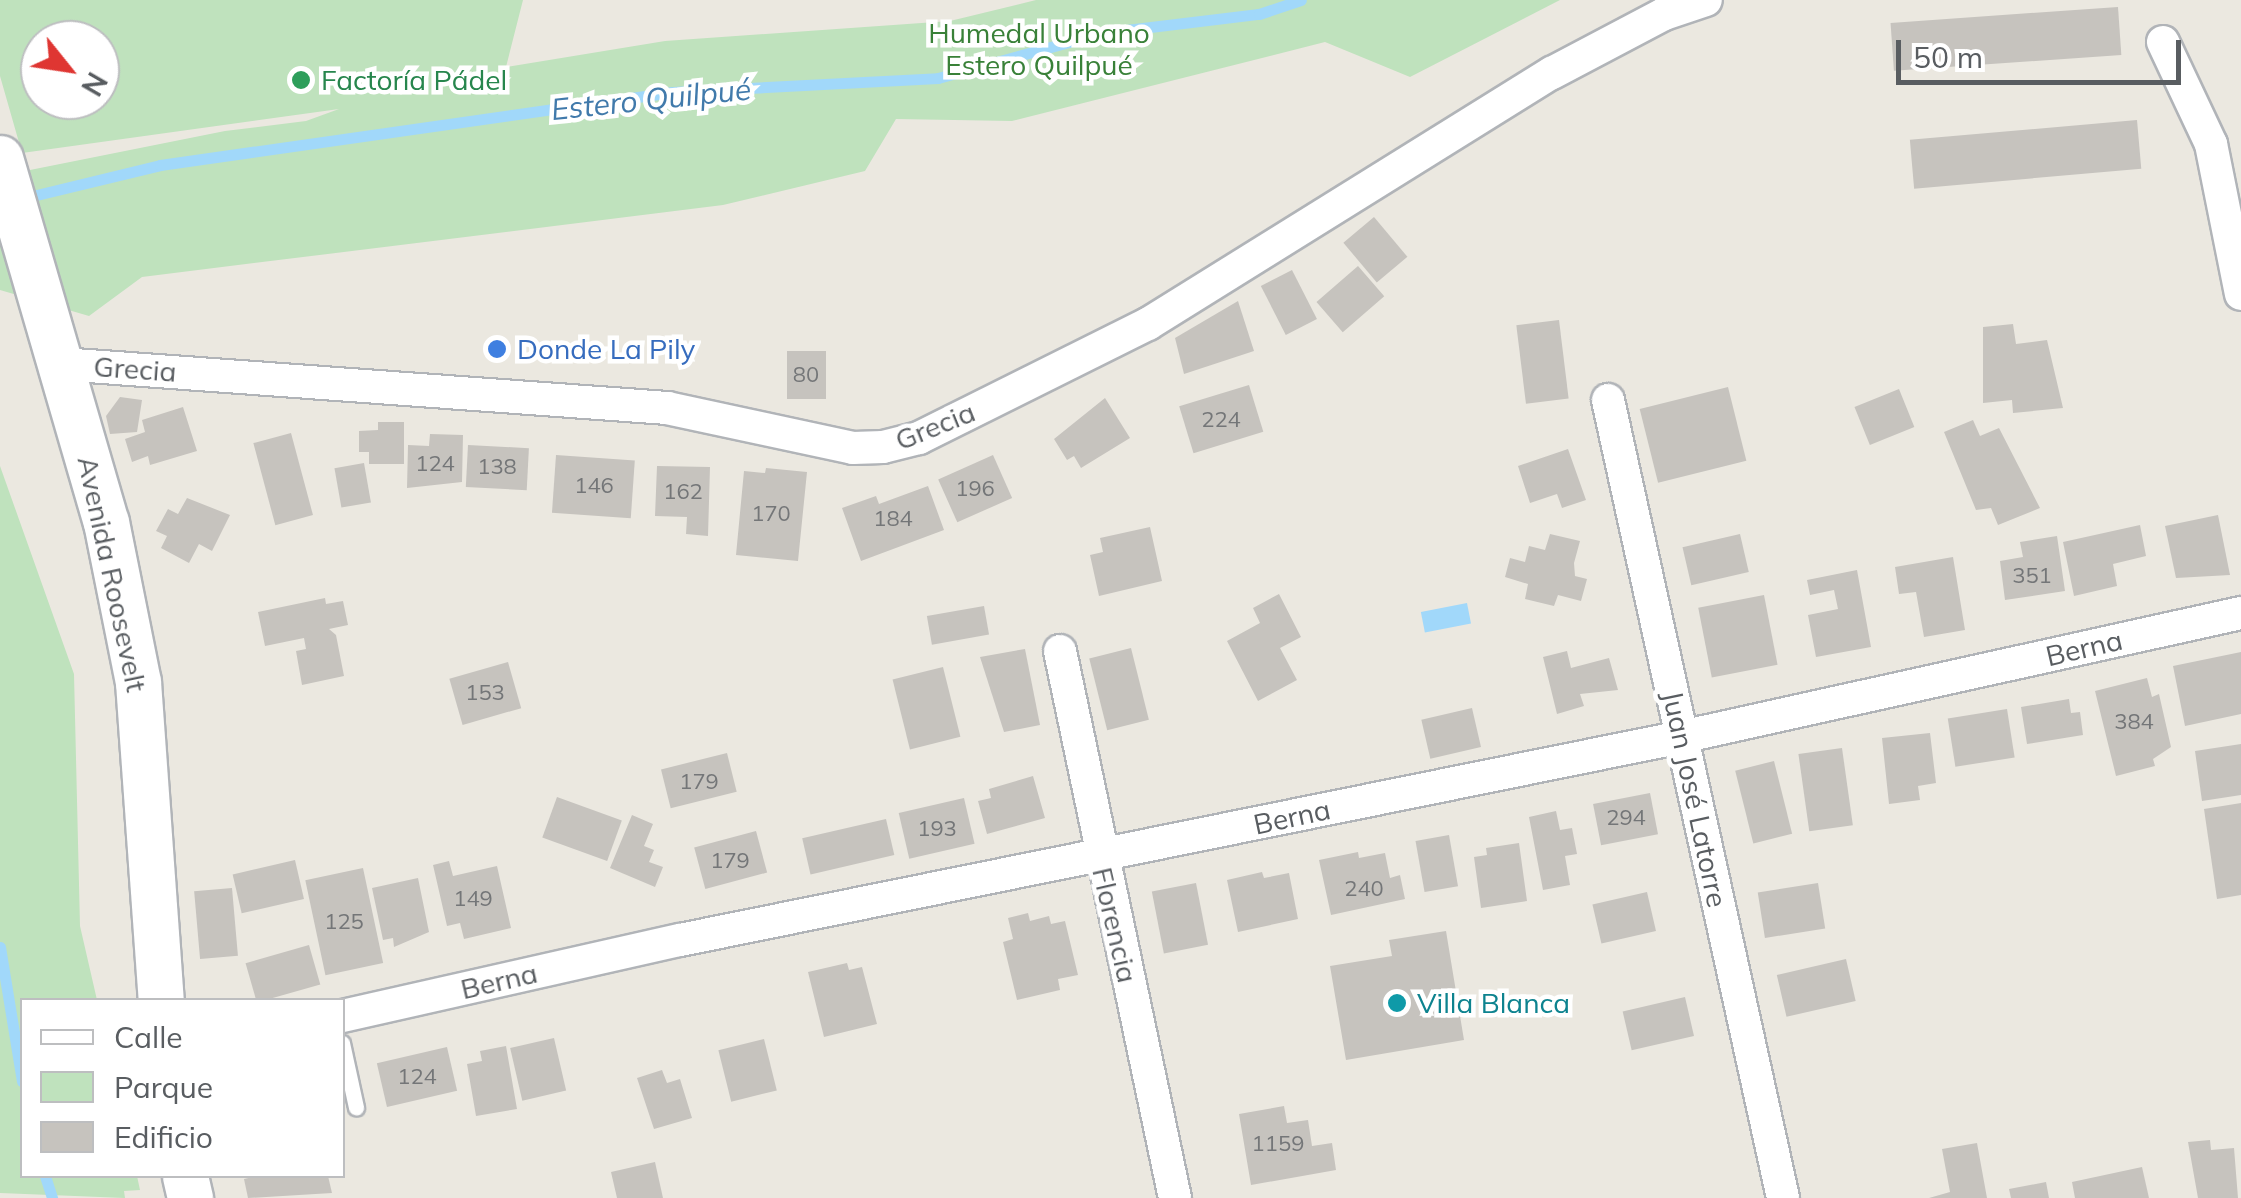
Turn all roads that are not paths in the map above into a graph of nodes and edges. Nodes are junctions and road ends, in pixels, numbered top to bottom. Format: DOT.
graph roads {
  1 [pos="1706,0"];
  2 [pos="2163,42"];
  3 [pos="2,163"];
  4 [pos="2241,294"];
  5 [pos="61,364"];
  6 [pos="1608,400"];
  7 [pos="2241,613"];
  8 [pos="1060,652"];
  9 [pos="1681,737"];
  10 [pos="1100,856"];
  11 [pos="161,998"];
  12 [pos="345,1015"];
  13 [pos="345,1057"];
  14 [pos="356,1107"];
  15 [pos="1176,1198"];
  16 [pos="1783,1198"];
  1 -- 5 [label="street, Grecia"];
  2 -- 4 [label="street"];
  3 -- 5 [label="street, Avenida Roosevelt"];
  5 -- 11 [label="street, Avenida Roosevelt"];
  6 -- 9 [label="street, Juan José Latorre"];
  7 -- 9 [label="street, Berna"];
  8 -- 10 [label="street, Florencia"];
  9 -- 10 [label="street, Berna"];
  9 -- 16 [label="street, Juan José Latorre"];
  10 -- 12 [label="street, Berna"];
  10 -- 15 [label="street, Florencia"];
  13 -- 14 [label="lane"];
}
